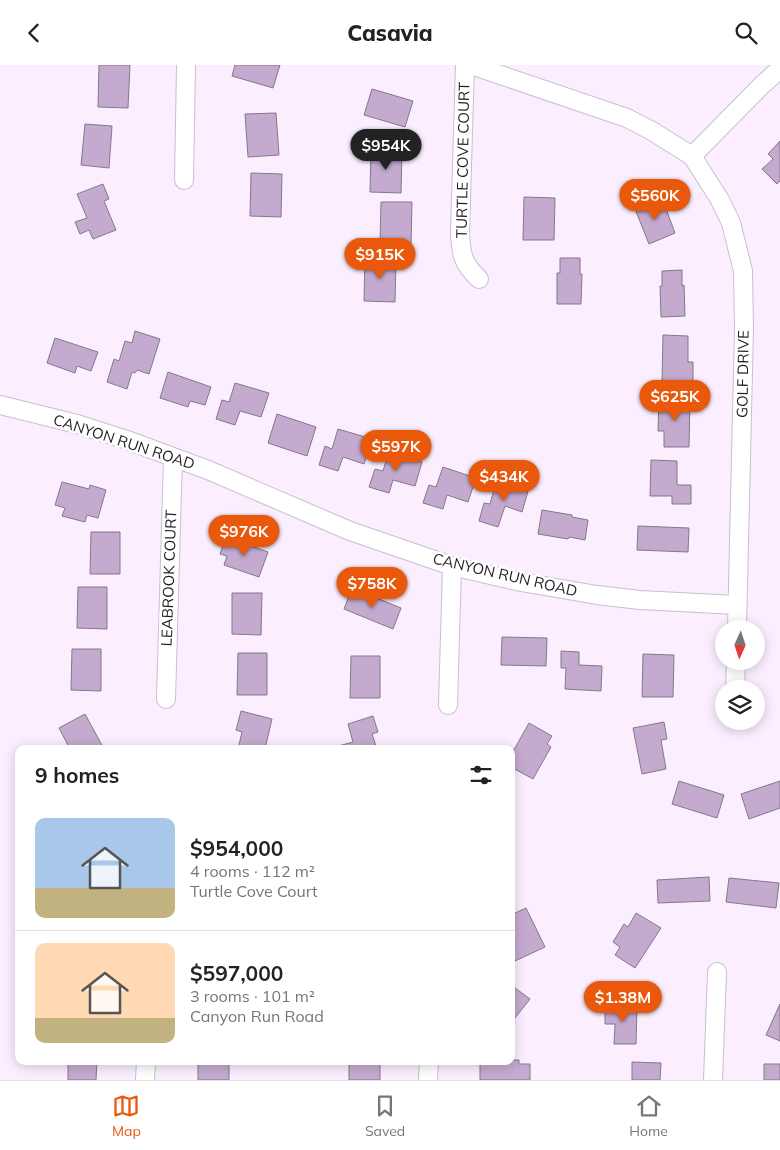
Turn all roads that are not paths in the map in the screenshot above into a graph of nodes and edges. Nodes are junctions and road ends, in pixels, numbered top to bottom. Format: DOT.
graph roads {
  1 [pos="186,65"];
  2 [pos="465,65"];
  3 [pos="471,65"];
  4 [pos="780,69"];
  5 [pos="692,156"];
  6 [pos="184,180"];
  7 [pos="480,279"];
  8 [pos="0,405"];
  9 [pos="173,457"];
  10 [pos="452,566"];
  11 [pos="737,605"];
  12 [pos="737,620"];
  13 [pos="166,699"];
  14 [pos="448,705"];
  15 [pos="716,972"];
  16 [pos="146,1065"];
  17 [pos="429,1065"];
  18 [pos="145,1080"];
  19 [pos="428,1080"];
  20 [pos="713,1080"];
  1 -- 6 [label="street"];
  2 -- 7 [label="street, TURTLE COVE COURT"];
  3 -- 5 [label="street"];
  4 -- 5 [label="street"];
  5 -- 11 [label="street, GOLF DRIVE"];
  8 -- 9 [label="street, CANYON RUN ROAD"];
  9 -- 10 [label="street, CANYON RUN ROAD"];
  9 -- 13 [label="street, LEABROOK COURT"];
  10 -- 11 [label="street, CANYON RUN ROAD"];
  10 -- 14 [label="street"];
  11 -- 12 [label="street, GOLF DRIVE"];
  15 -- 20 [label="street"];
  16 -- 18 [label="street"];
  17 -- 19 [label="street"];
}
